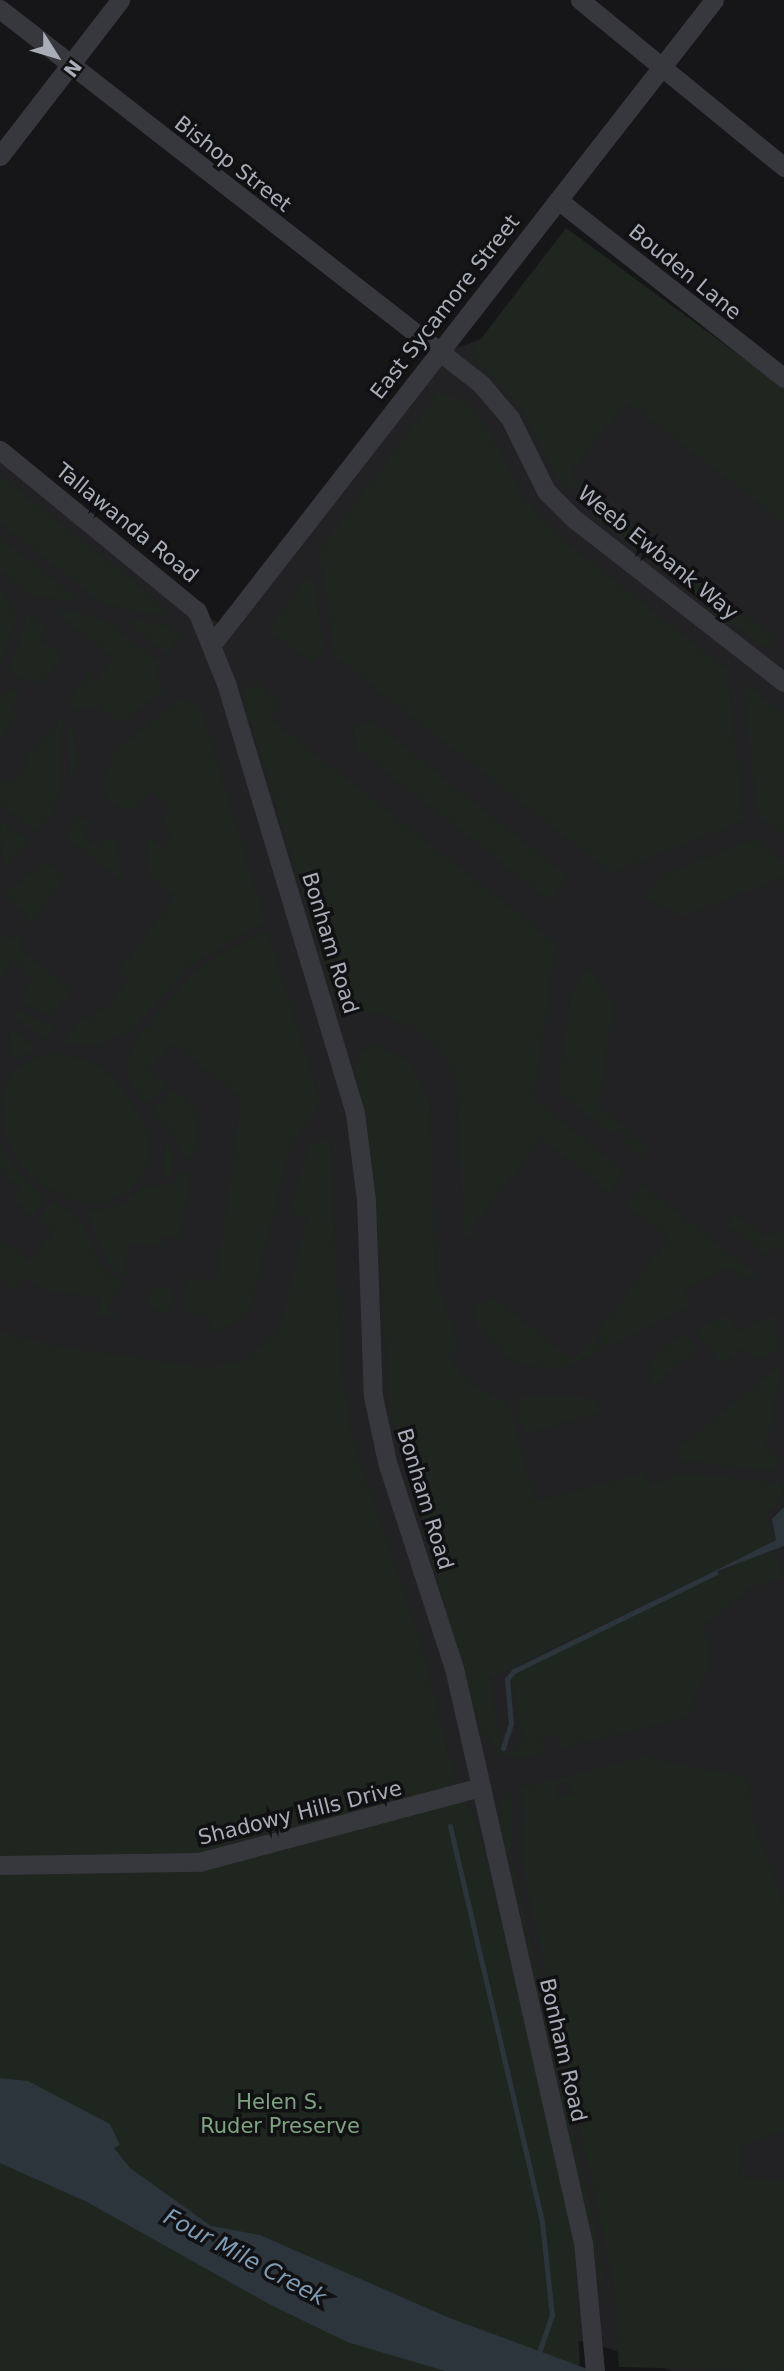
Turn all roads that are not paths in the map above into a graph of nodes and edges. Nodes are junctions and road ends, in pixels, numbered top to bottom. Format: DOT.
graph roads {
  1 [pos="120,0"];
  2 [pos="580,0"];
  3 [pos="714,0"];
  4 [pos="0,9"];
  5 [pos="70,64"];
  6 [pos="662,67"];
  7 [pos="0,156"];
  8 [pos="784,167"];
  9 [pos="558,200"];
  10 [pos="438,354"];
  11 [pos="784,378"];
  12 [pos="0,450"];
  13 [pos="213,643"];
  14 [pos="784,682"];
  15 [pos="481,1787"];
  16 [pos="0,1865"];
  17 [pos="595,2364"];
  1 -- 5 [label="street"];
  2 -- 6 [label="street"];
  3 -- 6 [label="street, East Sycamore Street"];
  4 -- 5 [label="street, Bishop Street"];
  5 -- 7 [label="street"];
  5 -- 10 [label="street, Bishop Street"];
  6 -- 8 [label="street"];
  6 -- 9 [label="street, East Sycamore Street"];
  9 -- 10 [label="street, East Sycamore Street"];
  9 -- 11 [label="street, Bouden Lane"];
  10 -- 13 [label="street, East Sycamore Street"];
  10 -- 14 [label="street, Weeb Ewbank Way"];
  12 -- 13 [label="street, Tallawanda Road"];
  13 -- 15 [label="street, Bonham Road"];
  15 -- 16 [label="street, Shadowy Hills Drive"];
  15 -- 17 [label="street, Bonham Road"];
}
